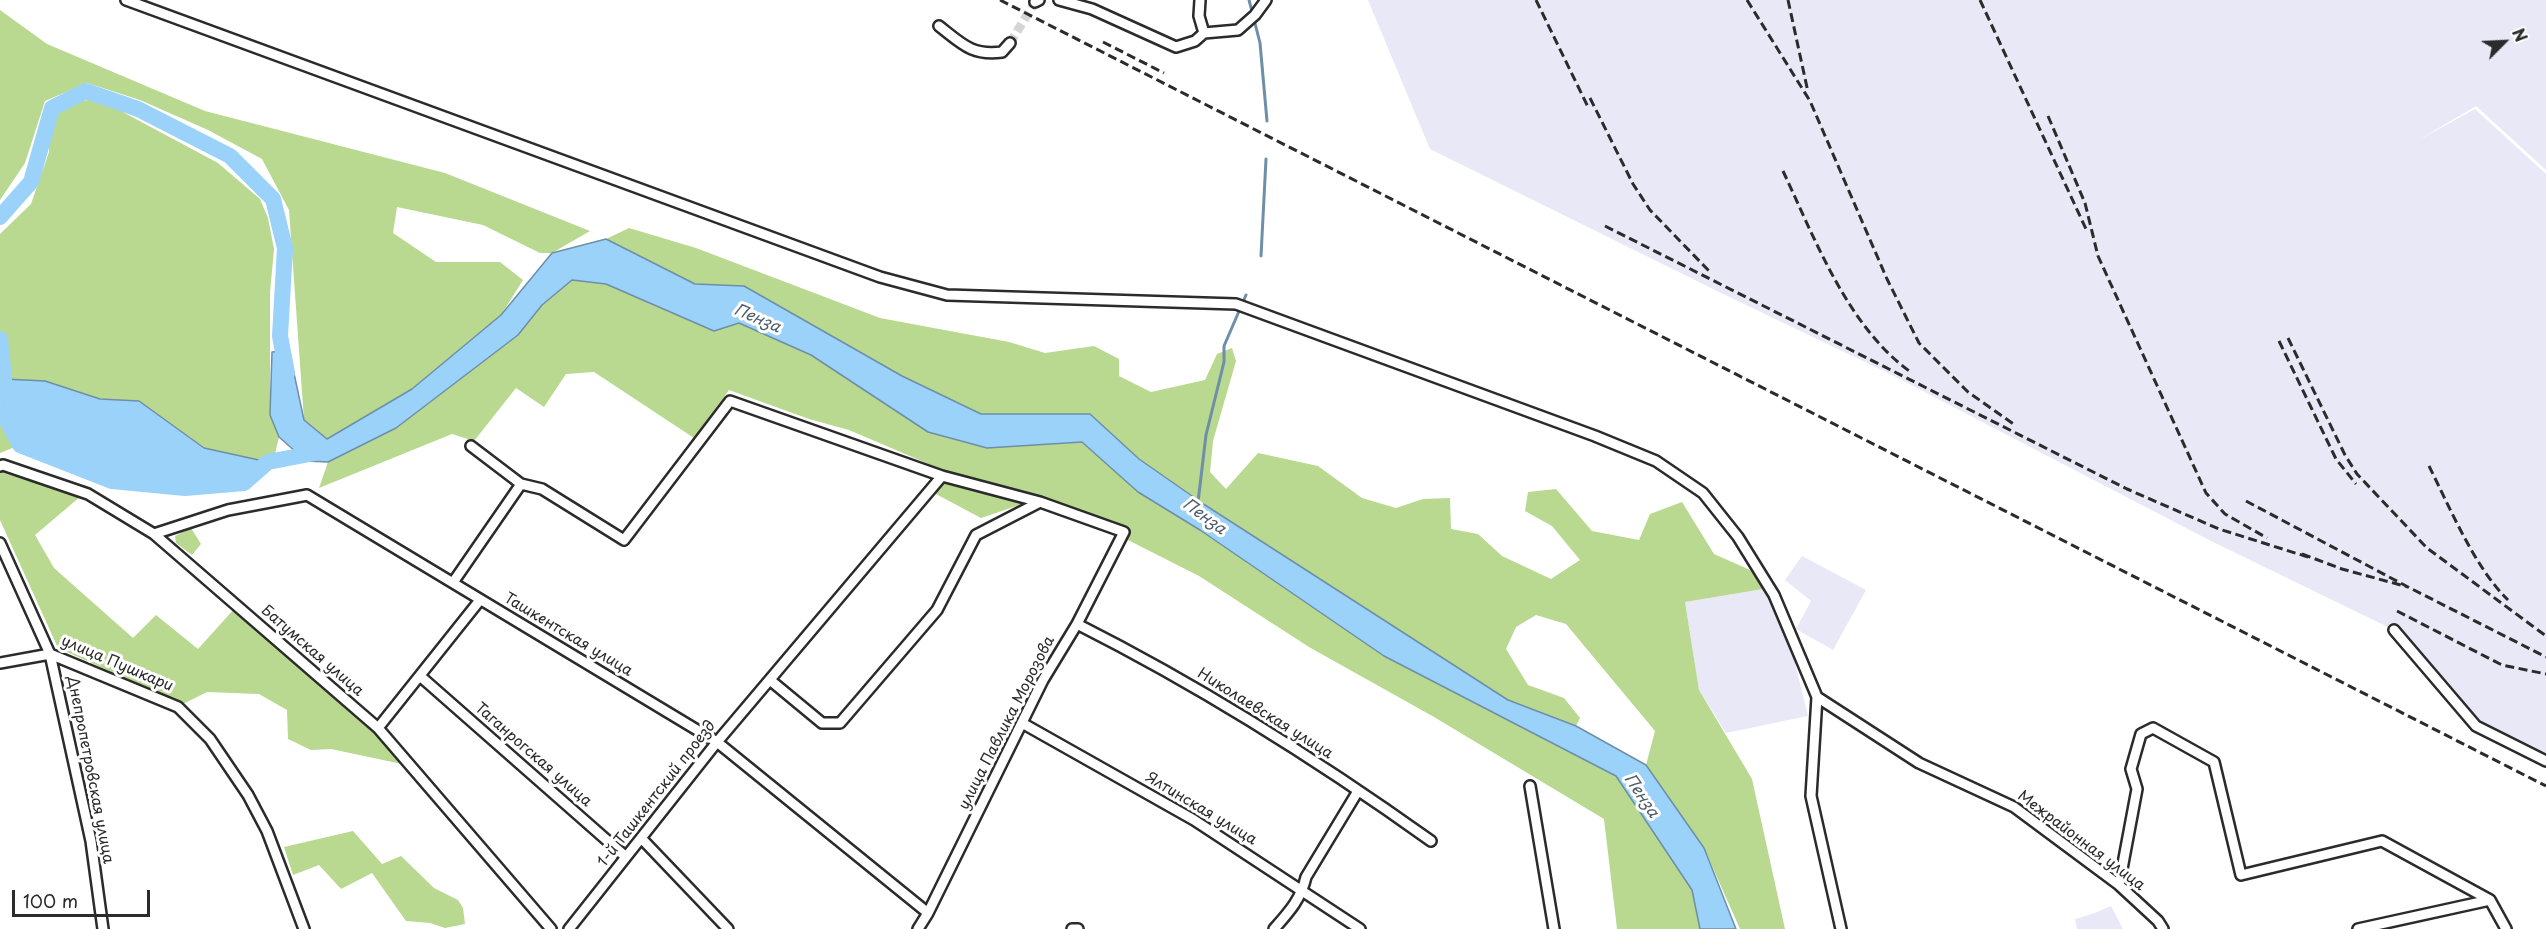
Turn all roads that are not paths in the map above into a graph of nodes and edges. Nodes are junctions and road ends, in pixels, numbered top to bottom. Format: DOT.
graph roads {
  1 [pos="126,0"];
  2 [pos="1059,0"];
  3 [pos="1200,0"];
  4 [pos="1266,0"];
  5 [pos="939,26"];
  6 [pos="1204,33"];
  7 [pos="1010,43"];
  8 [pos="471,446"];
  9 [pos="0,466"];
  10 [pos="942,476"];
  11 [pos="521,484"];
  12 [pos="1040,502"];
  13 [pos="154,534"];
  14 [pos="0,543"];
  15 [pos="454,581"];
  16 [pos="480,600"];
  17 [pos="1077,624"];
  18 [pos="2394,630"];
  19 [pos="50,654"];
  20 [pos="0,663"];
  21 [pos="420,676"];
  22 [pos="770,680"];
  23 [pos="1817,697"];
  24 [pos="1022,723"];
  25 [pos="378,728"];
  26 [pos="717,742"];
  27 [pos="2546,760"];
  28 [pos="1530,786"];
  29 [pos="1358,791"];
  30 [pos="642,839"];
  31 [pos="1431,842"];
  32 [pos="626,857"];
  33 [pos="2119,885"];
  34 [pos="1303,891"];
  35 [pos="2490,900"];
  36 [pos="928,913"];
  37 [pos="103,929"];
  38 [pos="304,929"];
  39 [pos="551,929"];
  40 [pos="569,929"];
  41 [pos="728,929"];
  42 [pos="918,929"];
  43 [pos="1072,929"];
  44 [pos="1078,929"];
  45 [pos="1274,929"];
  46 [pos="1360,929"];
  47 [pos="1554,929"];
  48 [pos="1841,929"];
  49 [pos="2163,929"];
  50 [pos="2358,929"];
  51 [pos="2506,929"];
  1 -- 23 [label="street"];
  2 -- 6 [label="street"];
  3 -- 6 [label="street"];
  4 -- 6 [label="street"];
  5 -- 7 [label="street"];
  8 -- 11 [label="street"];
  9 -- 13 [label="street, Батумская улица"];
  10 -- 11 [label="street"];
  10 -- 12 [label="street"];
  10 -- 22 [label="street, 1-й Ташкентский проезд"];
  11 -- 15 [label="street"];
  12 -- 17 [label="street, улица Павлика Морозова"];
  12 -- 22 [label="street"];
  13 -- 15 [label="street, Ташкентская улица"];
  13 -- 25 [label="street, Батумская улица"];
  14 -- 19 [label="street, улица Пушкари"];
  15 -- 16 [label="street, Ташкентская улица"];
  16 -- 21 [label="street"];
  16 -- 26 [label="street, Ташкентская улица"];
  17 -- 24 [label="street, улица Павлика Морозова"];
  17 -- 29 [label="street, Николаевская улица"];
  18 -- 27 [label="street"];
  19 -- 20 [label="street"];
  19 -- 37 [label="street, Днепропетровская улица"];
  19 -- 38 [label="street, улица Пушкари"];
  21 -- 25 [label="street"];
  21 -- 32 [label="street, Таганрогская улица"];
  22 -- 26 [label="street, 1-й Ташкентский проезд"];
  23 -- 33 [label="street, Межрайонная улица"];
  23 -- 48 [label="street"];
  24 -- 34 [label="street, Ялтинская улица"];
  24 -- 36 [label="street, улица Павлика Морозова"];
  25 -- 39 [label="street, Батумская улица"];
  26 -- 30 [label="street, 1-й Ташкентский проезд"];
  26 -- 36 [label="street, Ташкентская улица"];
  28 -- 47 [label="street"];
  29 -- 31 [label="street, Николаевская улица"];
  29 -- 34 [label="street"];
  30 -- 32 [label="street, 1-й Ташкентский проезд"];
  30 -- 41 [label="street"];
  32 -- 40 [label="street, 1-й Ташкентский проезд"];
  33 -- 35 [label="street"];
  33 -- 49 [label="street, Межрайонная улица"];
  34 -- 45 [label="street"];
  34 -- 46 [label="street, Ялтинская улица"];
  35 -- 50 [label="street"];
  35 -- 51 [label="street"];
  36 -- 42 [label="street, улица Павлика Морозова"];
  43 -- 44 [label="street"];
}
